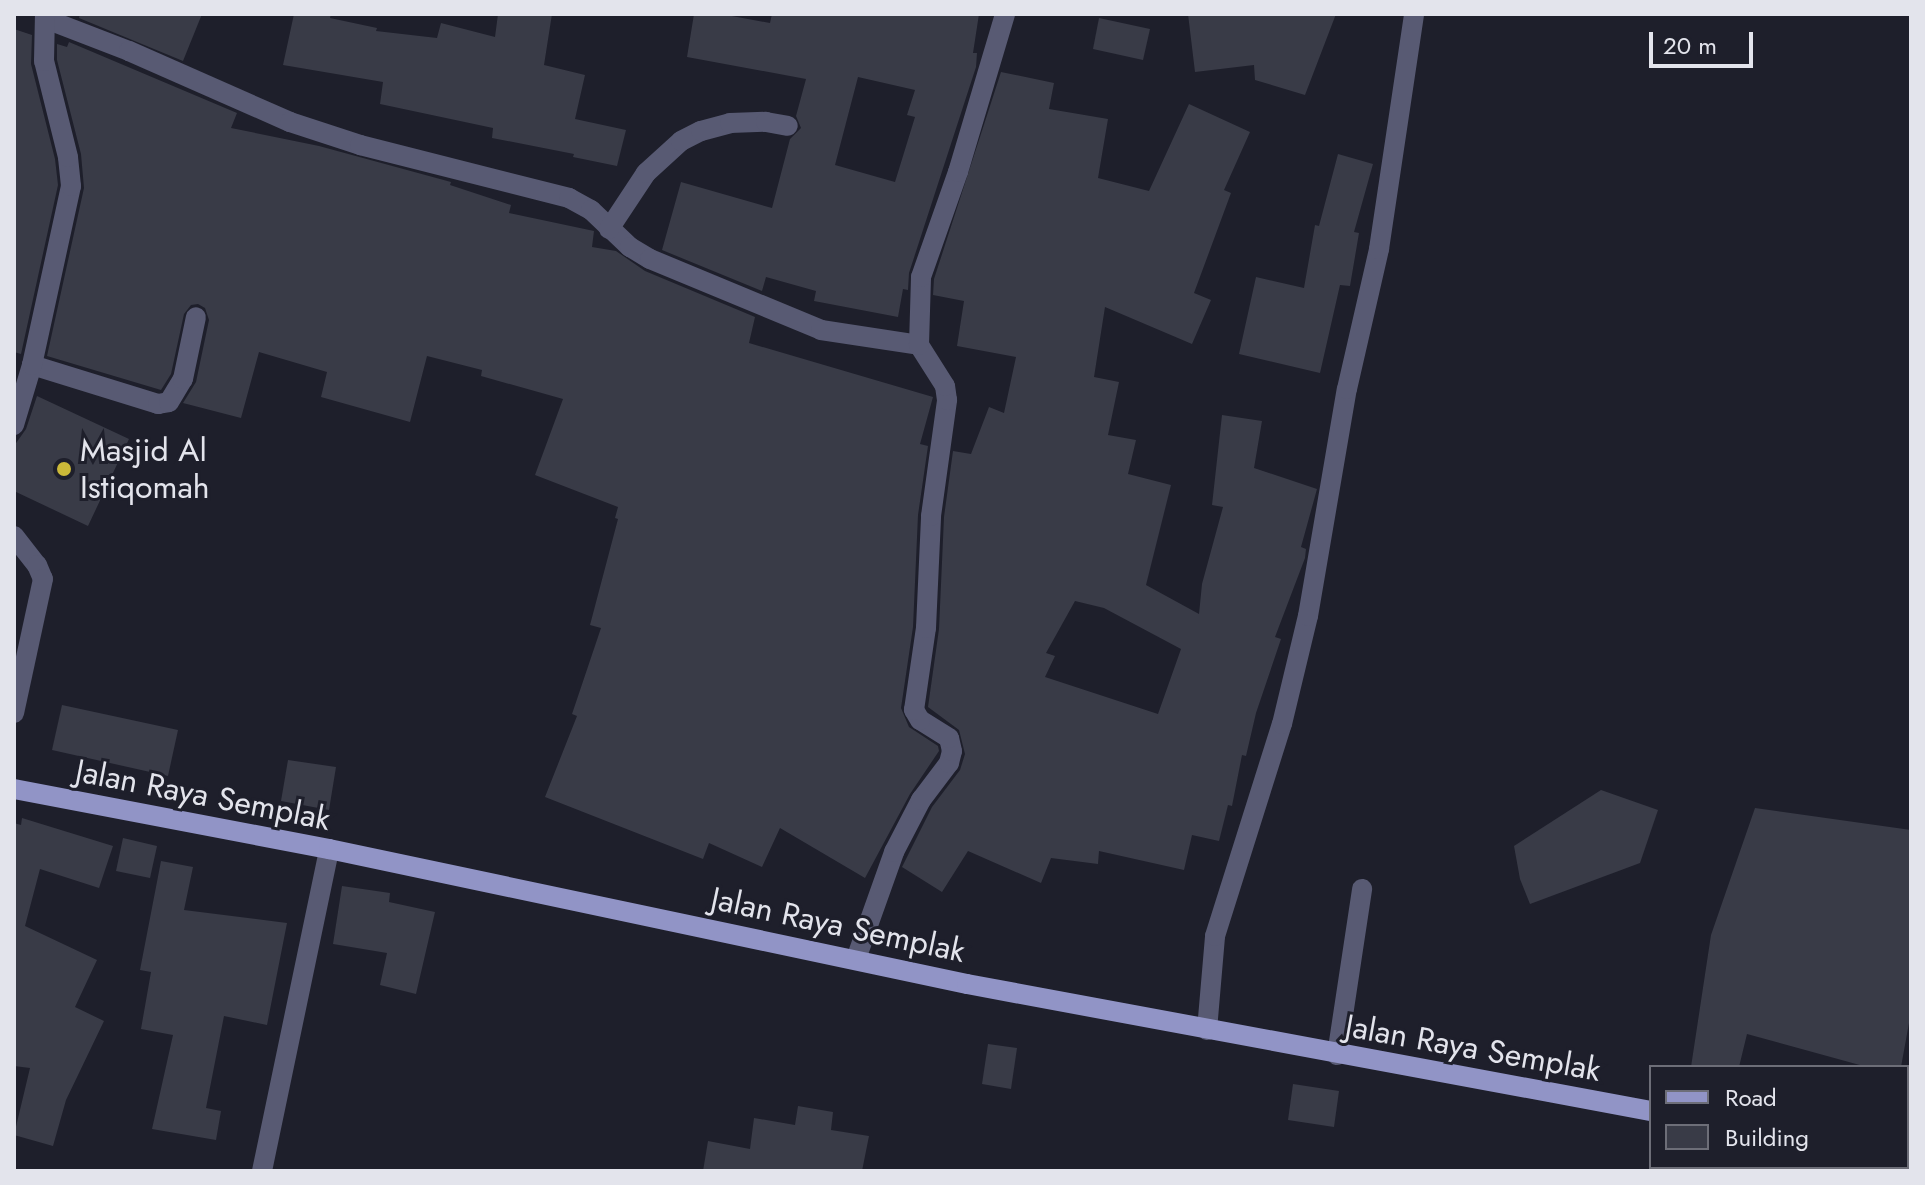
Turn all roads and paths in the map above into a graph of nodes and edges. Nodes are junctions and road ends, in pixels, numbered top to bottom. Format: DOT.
graph roads {
  1 [pos="1005,14"];
  2 [pos="1414,14"];
  3 [pos="46,17"];
  4 [pos="788,126"];
  5 [pos="609,229"];
  6 [pos="196,317"];
  7 [pos="919,345"];
  8 [pos="32,365"];
  9 [pos="14,425"];
  10 [pos="18,547"];
  11 [pos="14,713"];
  12 [pos="14,789"];
  13 [pos="329,849"];
  14 [pos="1362,889"];
  15 [pos="856,959"];
  16 [pos="1207,1030"];
  17 [pos="1337,1055"];
  18 [pos="1649,1111"];
  19 [pos="262,1171"];
  1 -- 7 [label="street"];
  2 -- 16 [label="street"];
  3 -- 5 [label="street"];
  3 -- 8 [label="street"];
  4 -- 5 [label="street"];
  5 -- 7 [label="street"];
  6 -- 8 [label="street"];
  7 -- 15 [label="street"];
  8 -- 9 [label="street"];
  10 -- 11 [label="street"];
  12 -- 13 [label="main road, Jalan Raya Semplak"];
  13 -- 15 [label="main road, Jalan Raya Semplak"];
  13 -- 19 [label="street"];
  14 -- 17 [label="street"];
  15 -- 16 [label="main road, Jalan Raya Semplak"];
  16 -- 17 [label="main road, Jalan Raya Semplak"];
  17 -- 18 [label="main road, Jalan Raya Semplak"];
}
